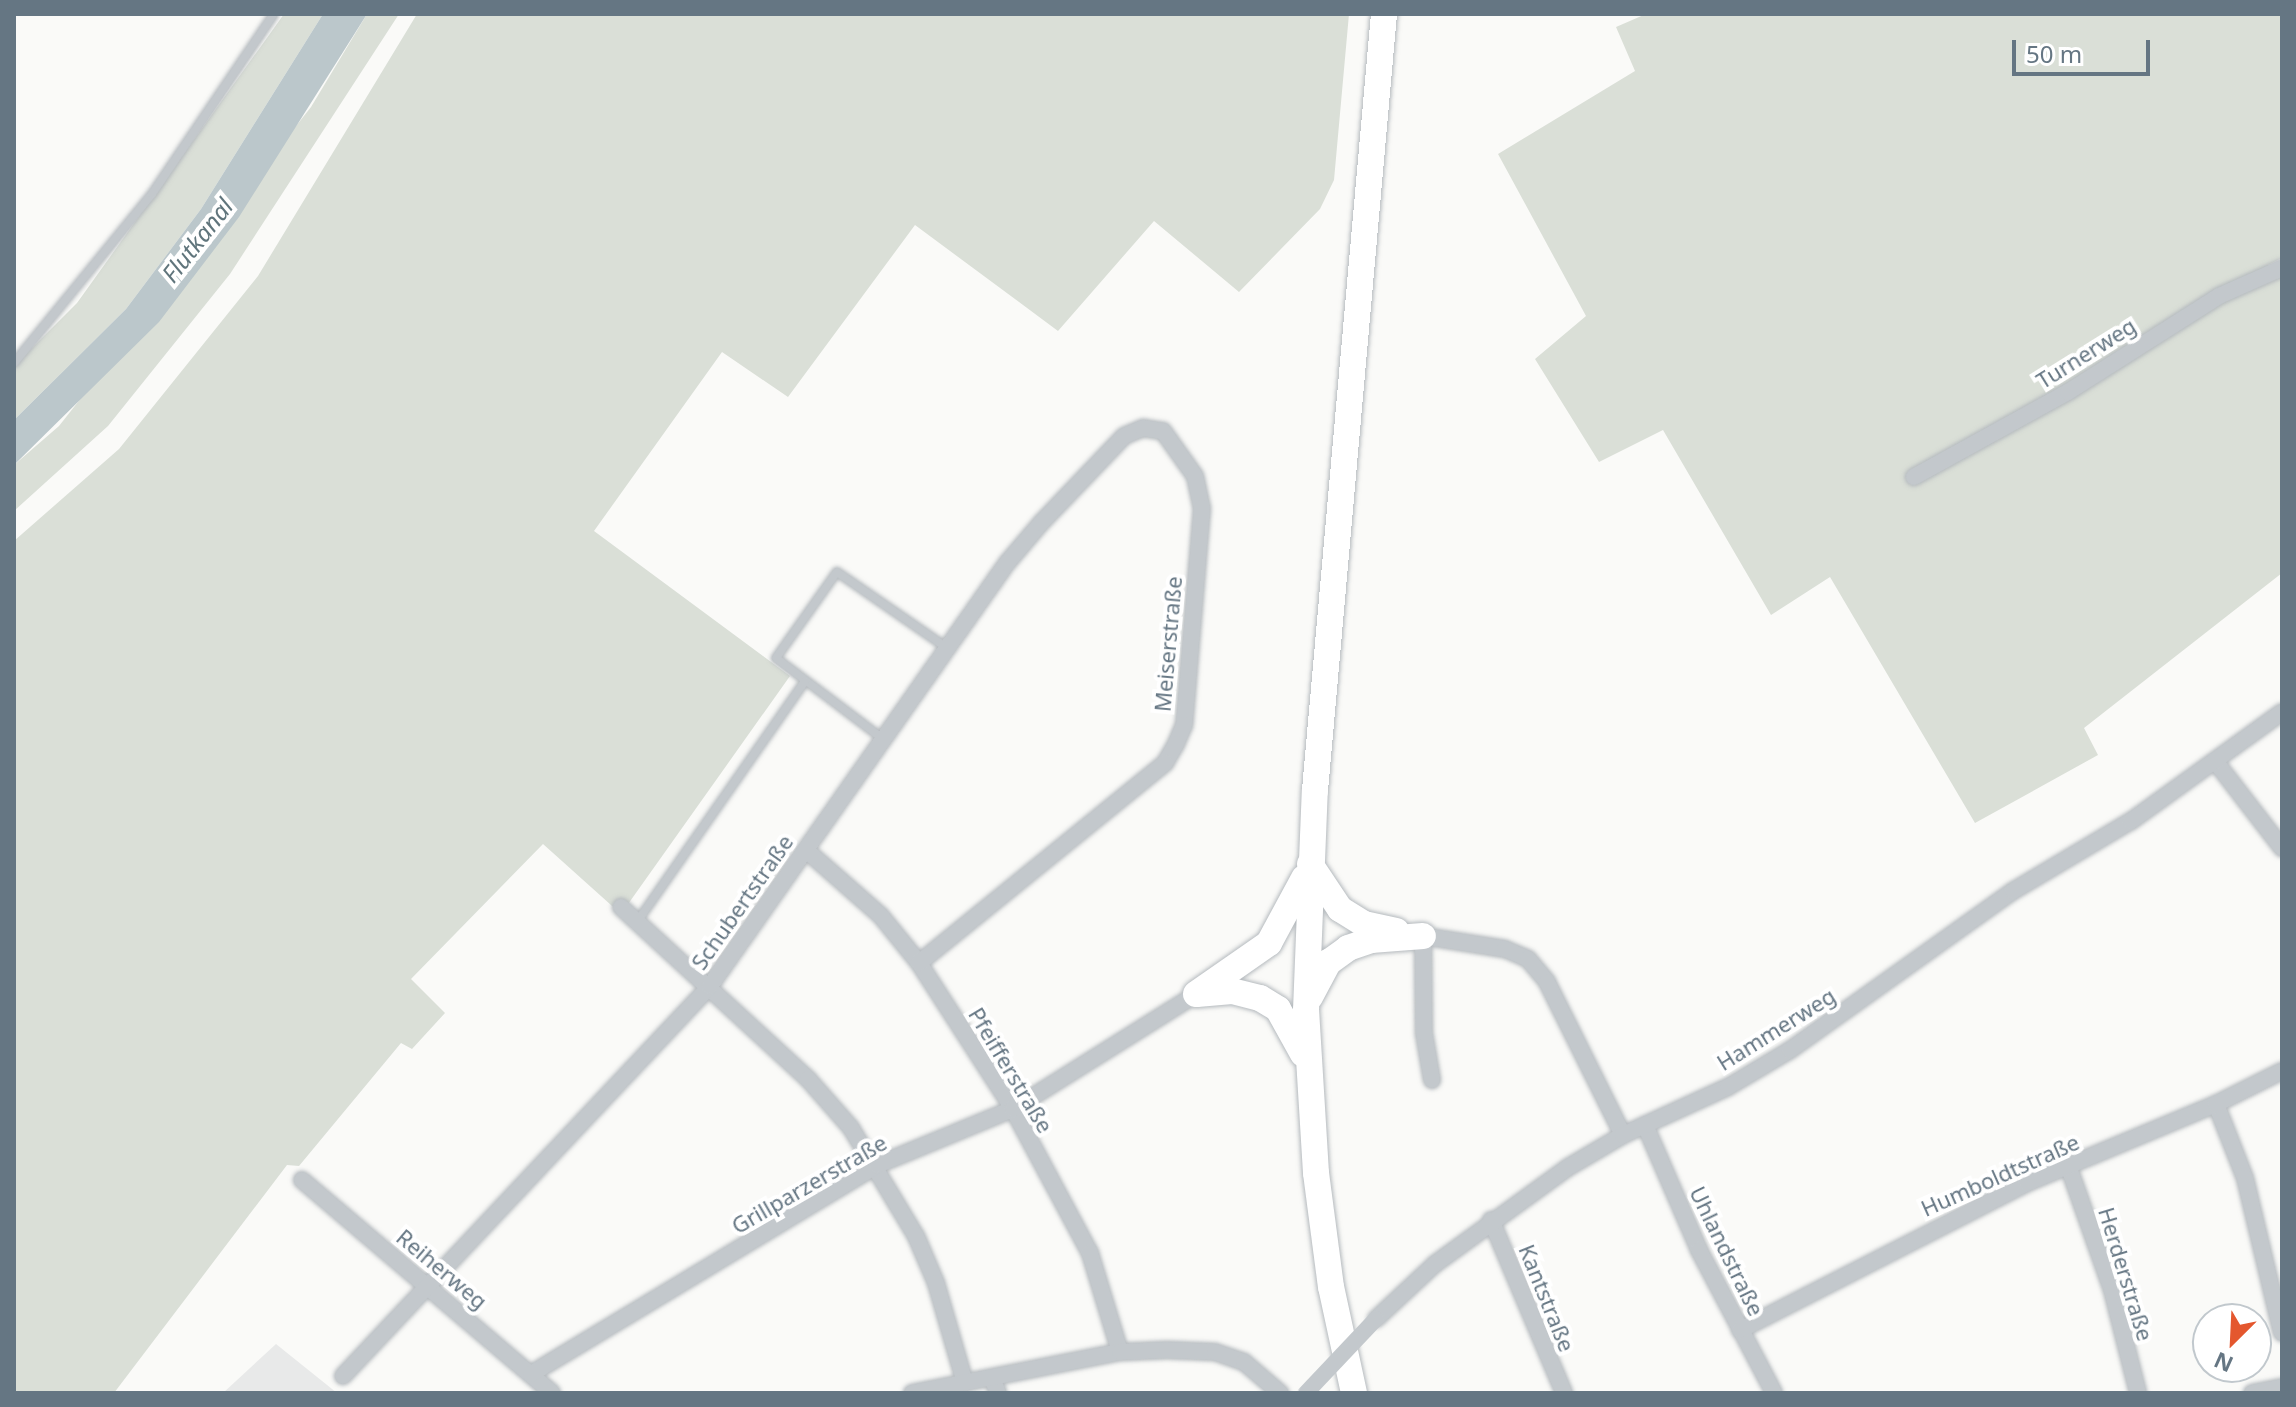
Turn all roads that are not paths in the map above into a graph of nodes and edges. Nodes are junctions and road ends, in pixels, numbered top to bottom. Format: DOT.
graph roads {
  1 [pos="274,14"];
  2 [pos="1384,14"];
  3 [pos="2282,268"];
  4 [pos="14,363"];
  5 [pos="1143,428"];
  6 [pos="1914,477"];
  7 [pos="947,648"];
  8 [pos="805,681"];
  9 [pos="2282,712"];
  10 [pos="883,739"];
  11 [pos="2215,761"];
  12 [pos="2282,848"];
  13 [pos="806,850"];
  14 [pos="1310,864"];
  15 [pos="621,907"];
  16 [pos="637,922"];
  17 [pos="1423,936"];
  18 [pos="919,963"];
  19 [pos="710,986"];
  20 [pos="1196,994"];
  21 [pos="1306,1010"];
  22 [pos="1308,1069"];
  23 [pos="2282,1071"];
  24 [pos="1432,1080"];
  25 [pos="2216,1104"];
  26 [pos="1013,1109"];
  27 [pos="1645,1125"];
  28 [pos="1623,1135"];
  29 [pos="877,1165"];
  30 [pos="2069,1168"];
  31 [pos="302,1180"];
  32 [pos="1491,1220"];
  33 [pos="427,1285"];
  34 [pos="1740,1330"];
  35 [pos="2282,1333"];
  36 [pos="1120,1352"];
  37 [pos="531,1374"];
  38 [pos="343,1376"];
  39 [pos="965,1383"];
  40 [pos="995,1385"];
  41 [pos="2282,1387"];
  42 [pos="552,1393"];
  43 [pos="912,1393"];
  44 [pos="1280,1393"];
  45 [pos="1306,1393"];
  46 [pos="1354,1393"];
  47 [pos="1564,1393"];
  48 [pos="1774,1393"];
  49 [pos="2138,1393"];
  50 [pos="2252,1393"];
  1 -- 4 [label="lane"];
  2 -- 14 [label="main road"];
  3 -- 6 [label="street, Turnerweg"];
  5 -- 7 [label="street, Schubertstraße"];
  5 -- 18 [label="street, Meiserstraße"];
  7 -- 8 [label="lane"];
  7 -- 10 [label="street, Schubertstraße"];
  8 -- 10 [label="lane"];
  8 -- 16 [label="lane"];
  9 -- 11 [label="street, Hammerweg"];
  10 -- 13 [label="street, Schubertstraße"];
  11 -- 12 [label="street"];
  11 -- 27 [label="street, Hammerweg"];
  13 -- 18 [label="street, Pfeifferstraße"];
  13 -- 19 [label="street, Schubertstraße"];
  14 -- 17 [label="main road"];
  14 -- 20 [label="main road"];
  14 -- 21 [label="main road"];
  15 -- 16 [label="street"];
  16 -- 19 [label="street"];
  17 -- 21 [label="main road"];
  17 -- 24 [label="street"];
  17 -- 28 [label="street"];
  18 -- 26 [label="street, Pfeifferstraße"];
  19 -- 29 [label="street"];
  19 -- 33 [label="street, Schubertstraße"];
  20 -- 22 [label="main road"];
  20 -- 26 [label="street, Grillparzerstraße"];
  21 -- 22 [label="main road"];
  22 -- 46 [label="main road"];
  23 -- 25 [label="street, Humboldtstraße"];
  25 -- 30 [label="street, Humboldtstraße"];
  25 -- 35 [label="street"];
  26 -- 29 [label="street, Grillparzerstraße"];
  26 -- 36 [label="street, Pfeifferstraße"];
  27 -- 28 [label="street, Hammerweg"];
  27 -- 34 [label="street, Uhlandstraße"];
  28 -- 32 [label="street, Hammerweg"];
  29 -- 37 [label="street, Grillparzerstraße"];
  29 -- 39 [label="street"];
  30 -- 34 [label="street, Humboldtstraße"];
  30 -- 49 [label="street, Herderstraße"];
  31 -- 33 [label="street, Reiherweg"];
  32 -- 45 [label="street, Hammerweg, bridge"];
  32 -- 47 [label="street, Kantstraße"];
  33 -- 37 [label="street, Reiherweg"];
  33 -- 38 [label="street, Schubertstraße"];
  34 -- 48 [label="street, Uhlandstraße"];
  36 -- 40 [label="street"];
  36 -- 44 [label="street"];
  37 -- 42 [label="street, Reiherweg"];
  39 -- 40 [label="street"];
  39 -- 43 [label="street"];
  41 -- 50 [label="street"];
}
